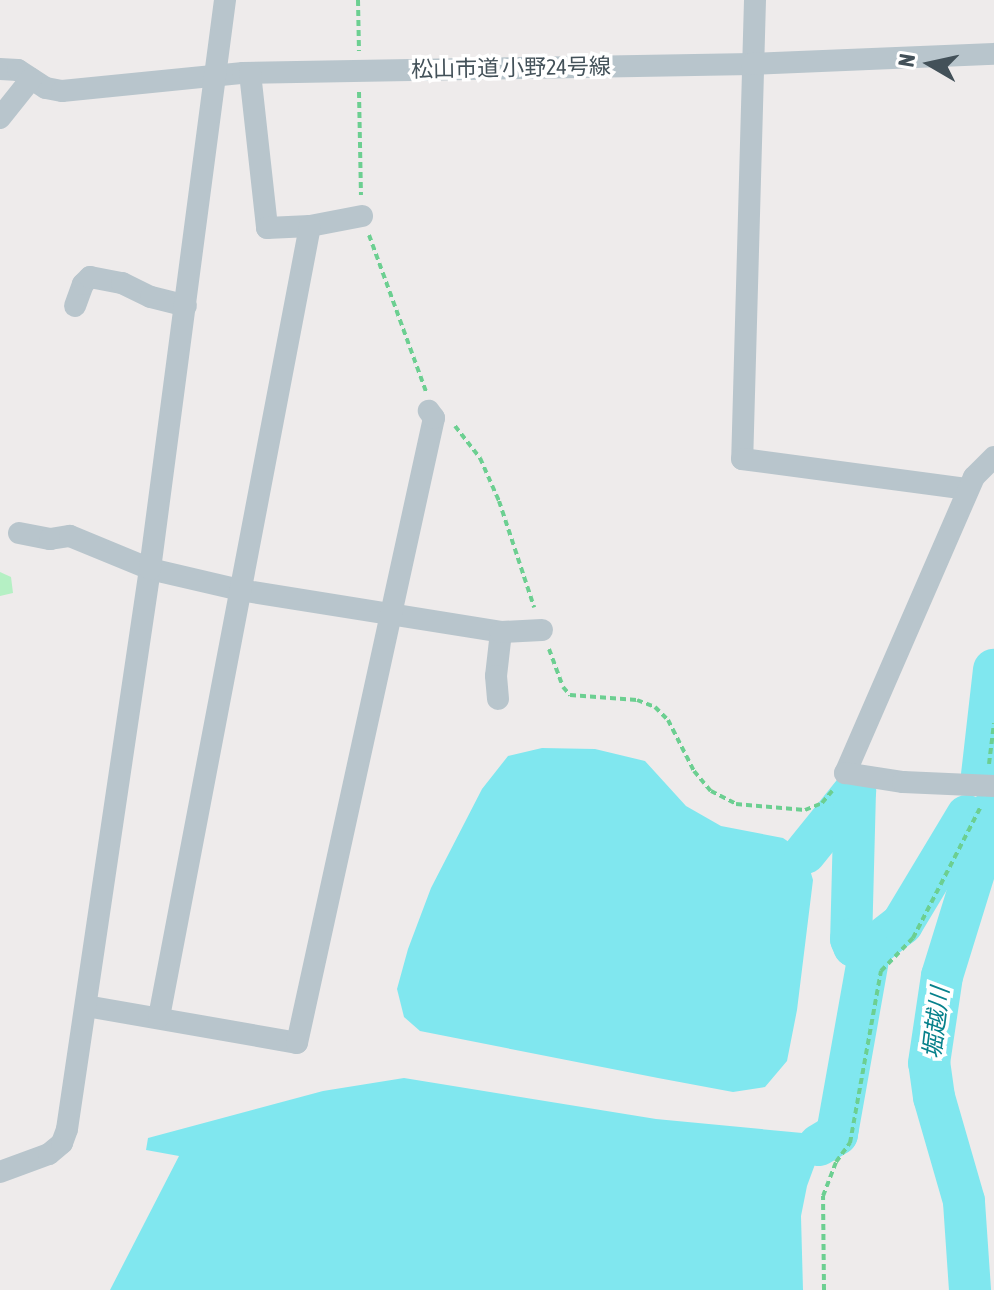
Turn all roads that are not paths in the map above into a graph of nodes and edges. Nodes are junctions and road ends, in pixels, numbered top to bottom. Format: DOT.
graph roads {
  1 [pos="225,0"];
  2 [pos="755,0"];
  3 [pos="994,54"];
  4 [pos="752,64"];
  5 [pos="0,69"];
  6 [pos="250,73"];
  7 [pos="216,77"];
  8 [pos="31,79"];
  9 [pos="0,118"];
  10 [pos="362,216"];
  11 [pos="310,226"];
  12 [pos="75,306"];
  13 [pos="186,306"];
  14 [pos="436,409"];
  15 [pos="994,457"];
  16 [pos="968,489"];
  17 [pos="19,533"];
  18 [pos="150,569"];
  19 [pos="240,590"];
  20 [pos="392,616"];
  21 [pos="542,630"];
  22 [pos="501,632"];
  23 [pos="498,699"];
  24 [pos="989,786"];
  25 [pos="86,1006"];
  26 [pos="159,1017"];
  27 [pos="0,1172"];
  1 -- 7 [label="street"];
  2 -- 4 [label="street"];
  3 -- 4 [label="street, 松山市道 小野24号線"];
  4 -- 6 [label="street, 松山市道 小野24号線"];
  4 -- 16 [label="street"];
  5 -- 8 [label="street, 松山市道 小野24号線"];
  6 -- 7 [label="street, 松山市道 小野24号線"];
  6 -- 11 [label="street"];
  7 -- 8 [label="street, 松山市道 小野24号線"];
  7 -- 13 [label="street"];
  8 -- 9 [label="street"];
  10 -- 11 [label="street"];
  11 -- 19 [label="street"];
  12 -- 13 [label="street"];
  13 -- 18 [label="street"];
  14 -- 20 [label="street"];
  15 -- 16 [label="street"];
  16 -- 24 [label="street"];
  17 -- 18 [label="street"];
  18 -- 19 [label="street"];
  18 -- 25 [label="street"];
  19 -- 20 [label="street"];
  19 -- 26 [label="street"];
  20 -- 22 [label="street"];
  20 -- 26 [label="street"];
  21 -- 22 [label="street"];
  22 -- 23 [label="street"];
  25 -- 26 [label="street"];
  25 -- 27 [label="street"];
}
